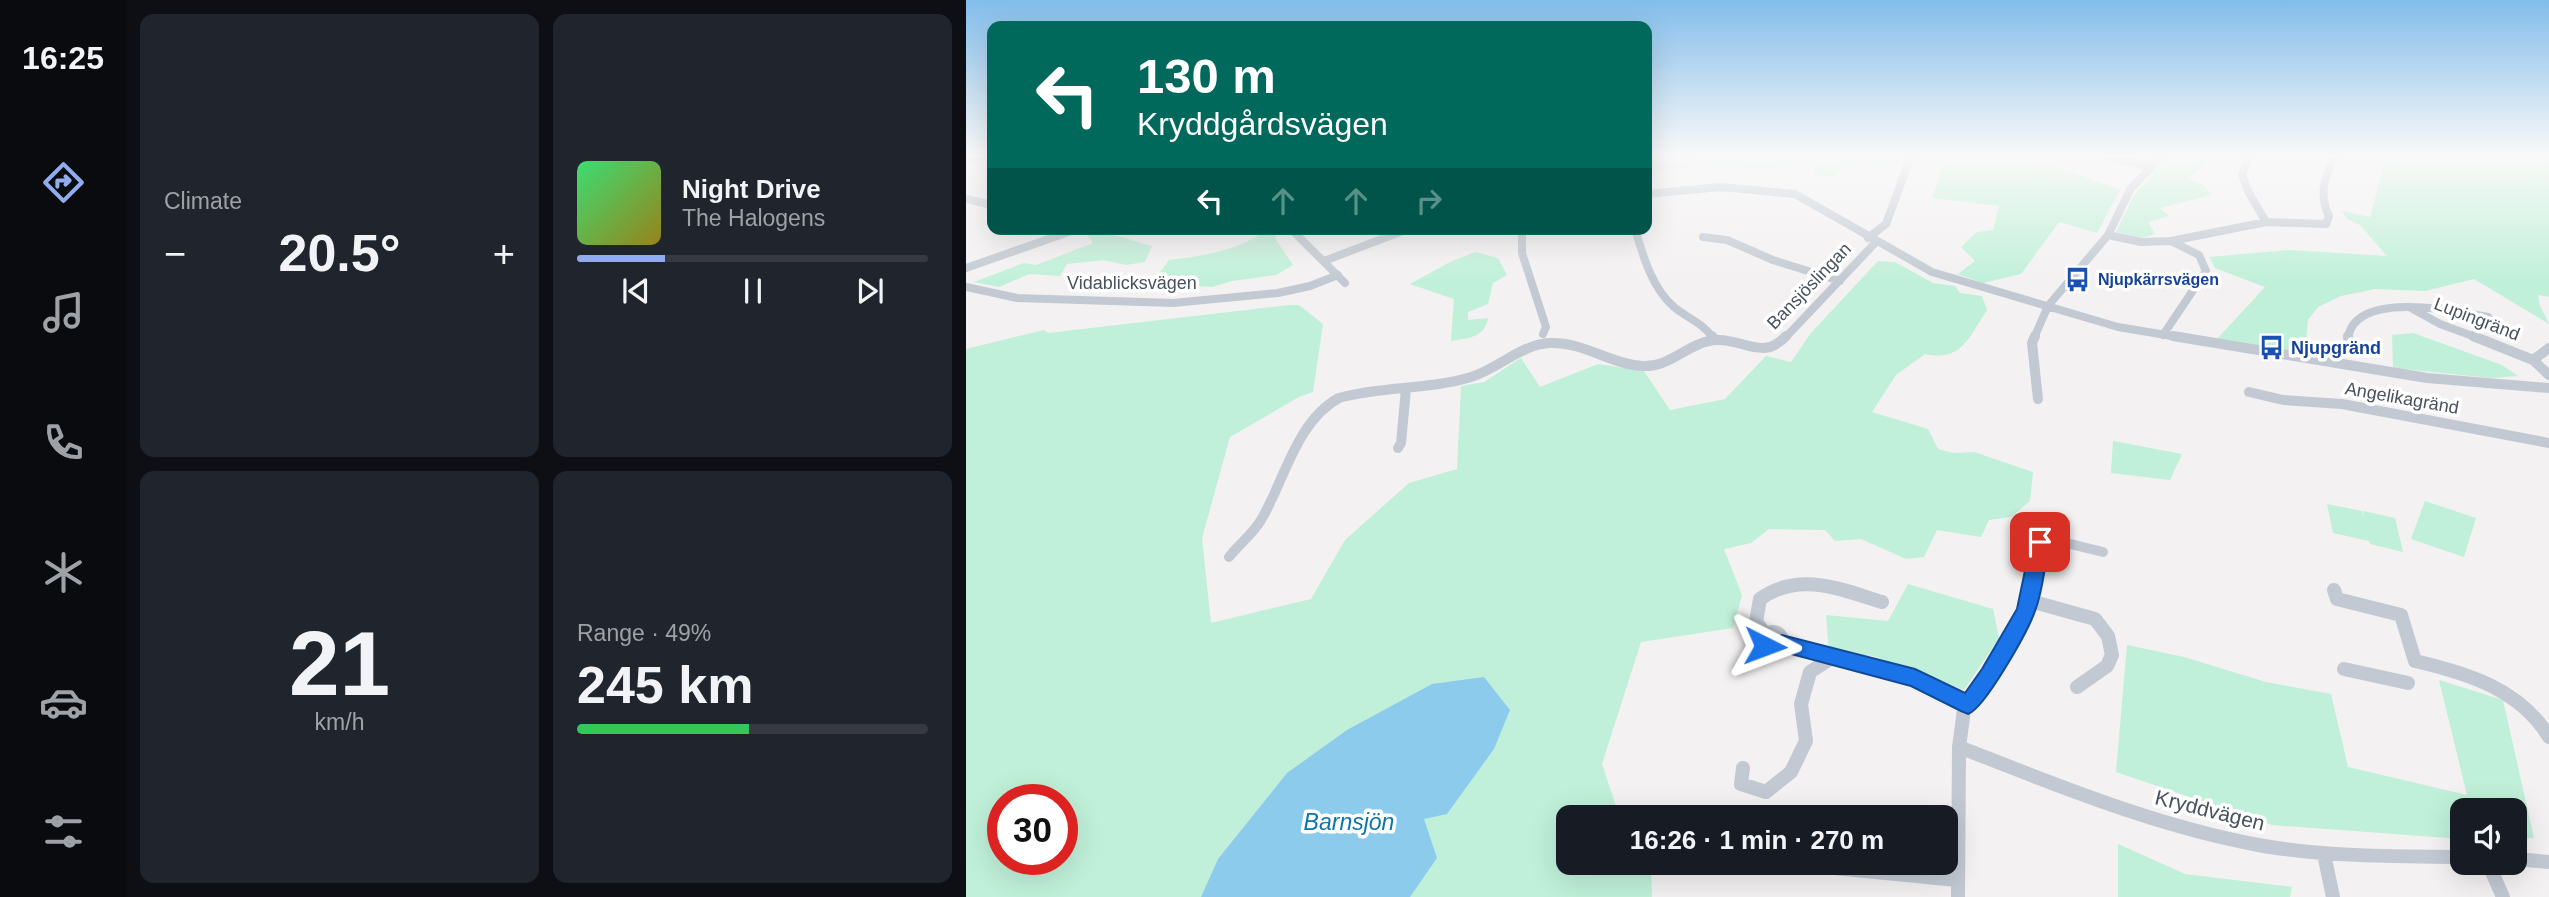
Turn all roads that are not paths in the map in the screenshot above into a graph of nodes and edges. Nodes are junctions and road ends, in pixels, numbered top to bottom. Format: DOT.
graph roads {
  1 [pos="1805,198"];
  2 [pos="1895,198"];
  3 [pos="2126,198"];
  4 [pos="2252,198"];
  5 [pos="2321,198"];
  6 [pos="966,200"];
  7 [pos="987,204"];
  8 [pos="2266,222"];
  9 [pos="2108,234"];
  10 [pos="1061,235"];
  11 [pos="1298,235"];
  12 [pos="1392,235"];
  13 [pos="1522,235"];
  14 [pos="1637,235"];
  15 [pos="1703,237"];
  16 [pos="1872,240"];
  17 [pos="2171,240"];
  18 [pos="1324,261"];
  19 [pos="966,268"];
  20 [pos="1338,275"];
  21 [pos="1840,281"];
  22 [pos="1345,283"];
  23 [pos="966,287"];
  24 [pos="2048,306"];
  25 [pos="2410,307"];
  26 [pos="2488,317"];
  27 [pos="1543,334"];
  28 [pos="2163,335"];
  29 [pos="1714,340"];
  30 [pos="2549,348"];
  31 [pos="2349,351"];
  32 [pos="2533,360"];
  33 [pos="2549,375"];
  34 [pos="2549,388"];
  35 [pos="1406,389"];
  36 [pos="2249,392"];
  37 [pos="2038,399"];
  38 [pos="2549,443"];
  39 [pos="1398,448"];
  40 [pos="2103,552"];
  41 [pos="1229,557"];
  42 [pos="2334,590"];
  43 [pos="2030,601"];
  44 [pos="1882,602"];
  45 [pos="1833,657"];
  46 [pos="2344,669"];
  47 [pos="2408,683"];
  48 [pos="2077,687"];
  49 [pos="1968,705"];
  50 [pos="2549,737"];
  51 [pos="1959,747"];
  52 [pos="1743,768"];
  53 [pos="2324,854"];
  54 [pos="2450,857"];
  55 [pos="2527,860"];
  56 [pos="2549,862"];
  57 [pos="1906,875"];
  58 [pos="2494,875"];
  59 [pos="1957,880"];
  60 [pos="1958,897"];
  61 [pos="2333,897"];
  62 [pos="2504,897"];
  1 -- 16 [label="street"];
  2 -- 16 [label="street, Bansjöslingan"];
  3 -- 9 [label="street"];
  4 -- 8 [label="street"];
  5 -- 8 [label="street"];
  6 -- 7 [label="street"];
  8 -- 17 [label="street"];
  9 -- 17 [label="street"];
  9 -- 24 [label="street"];
  10 -- 19 [label="street"];
  11 -- 18 [label="street"];
  12 -- 18 [label="street"];
  13 -- 27 [label="street"];
  14 -- 29 [label="street"];
  15 -- 21 [label="street"];
  16 -- 21 [label="street, Bansjöslingan"];
  16 -- 24 [label="street"];
  17 -- 28 [label="street"];
  18 -- 20 [label="street"];
  20 -- 22 [label="street"];
  20 -- 23 [label="street, Vidablicksvägen"];
  21 -- 29 [label="street, Bansjöslingan"];
  24 -- 28 [label="street"];
  24 -- 37 [label="street"];
  25 -- 26 [label="street, Lupingränd"];
  25 -- 31 [label="street, Lupingränd"];
  25 -- 32 [label="street, Lupingränd"];
  28 -- 34 [label="street"];
  29 -- 35 [label="street"];
  30 -- 32 [label="street"];
  32 -- 33 [label="street"];
  35 -- 39 [label="street"];
  35 -- 41 [label="street"];
  36 -- 38 [label="street, Angelikagränd"];
  40 -- 43 [label="street"];
  42 -- 50 [label="street"];
  43 -- 48 [label="street"];
  43 -- 49 [label="street"];
  44 -- 45 [label="street"];
  45 -- 49 [label="street"];
  45 -- 52 [label="street"];
  46 -- 47 [label="street"];
  49 -- 51 [label="street"];
  51 -- 53 [label="street, Kryddvägen"];
  51 -- 59 [label="street"];
  53 -- 54 [label="street, Kryddvägen"];
  53 -- 61 [label="street"];
  55 -- 56 [label="street"];
  57 -- 59 [label="street"];
  58 -- 62 [label="street"];
  59 -- 60 [label="street"];
}
